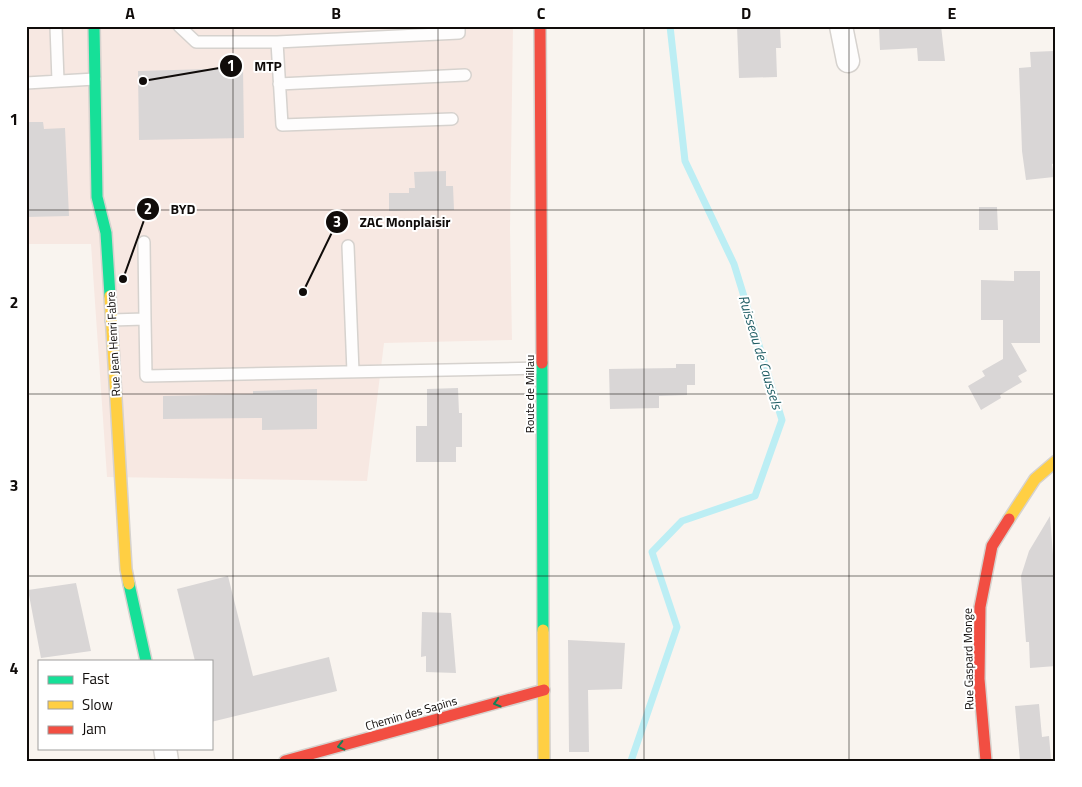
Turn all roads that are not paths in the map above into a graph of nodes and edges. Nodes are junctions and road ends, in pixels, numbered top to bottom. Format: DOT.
graph roads {
  1 [pos="56,26"];
  2 [pos="94,26"];
  3 [pos="179,26"];
  4 [pos="459,26"];
  5 [pos="540,26"];
  6 [pos="841,26"];
  7 [pos="277,42"];
  8 [pos="848,61"];
  9 [pos="465,75"];
  10 [pos="95,79"];
  11 [pos="58,82"];
  12 [pos="26,84"];
  13 [pos="279,84"];
  14 [pos="452,119"];
  15 [pos="144,242"];
  16 [pos="348,246"];
  17 [pos="145,319"];
  18 [pos="111,320"];
  19 [pos="542,368"];
  20 [pos="353,372"];
  21 [pos="1056,461"];
  22 [pos="146,660"];
  23 [pos="544,690"];
  24 [pos="285,761"];
  25 [pos="544,761"];
  26 [pos="986,761"];
  1 -- 11 [label="lane"];
  2 -- 10 [label="street, Rue Jean Henri Fabre"];
  3 -- 7 [label="lane"];
  4 -- 7 [label="lane"];
  5 -- 19 [label="street, Route de Millau"];
  6 -- 8 [label="street"];
  7 -- 13 [label="lane"];
  9 -- 13 [label="lane"];
  10 -- 11 [label="lane"];
  10 -- 18 [label="street, Rue Jean Henri Fabre"];
  11 -- 12 [label="lane"];
  13 -- 14 [label="lane"];
  15 -- 17 [label="lane"];
  16 -- 20 [label="lane"];
  17 -- 18 [label="lane"];
  17 -- 20 [label="lane"];
  18 -- 22 [label="street, Rue Jean Henri Fabre"];
  19 -- 20 [label="lane"];
  19 -- 23 [label="street, Route de Millau"];
  21 -- 26 [label="street, Rue Gaspard Monge"];
  23 -- 24 [label="street, Chemin des Sapins, one-way"];
  23 -- 25 [label="street, Route de Millau"];
}
